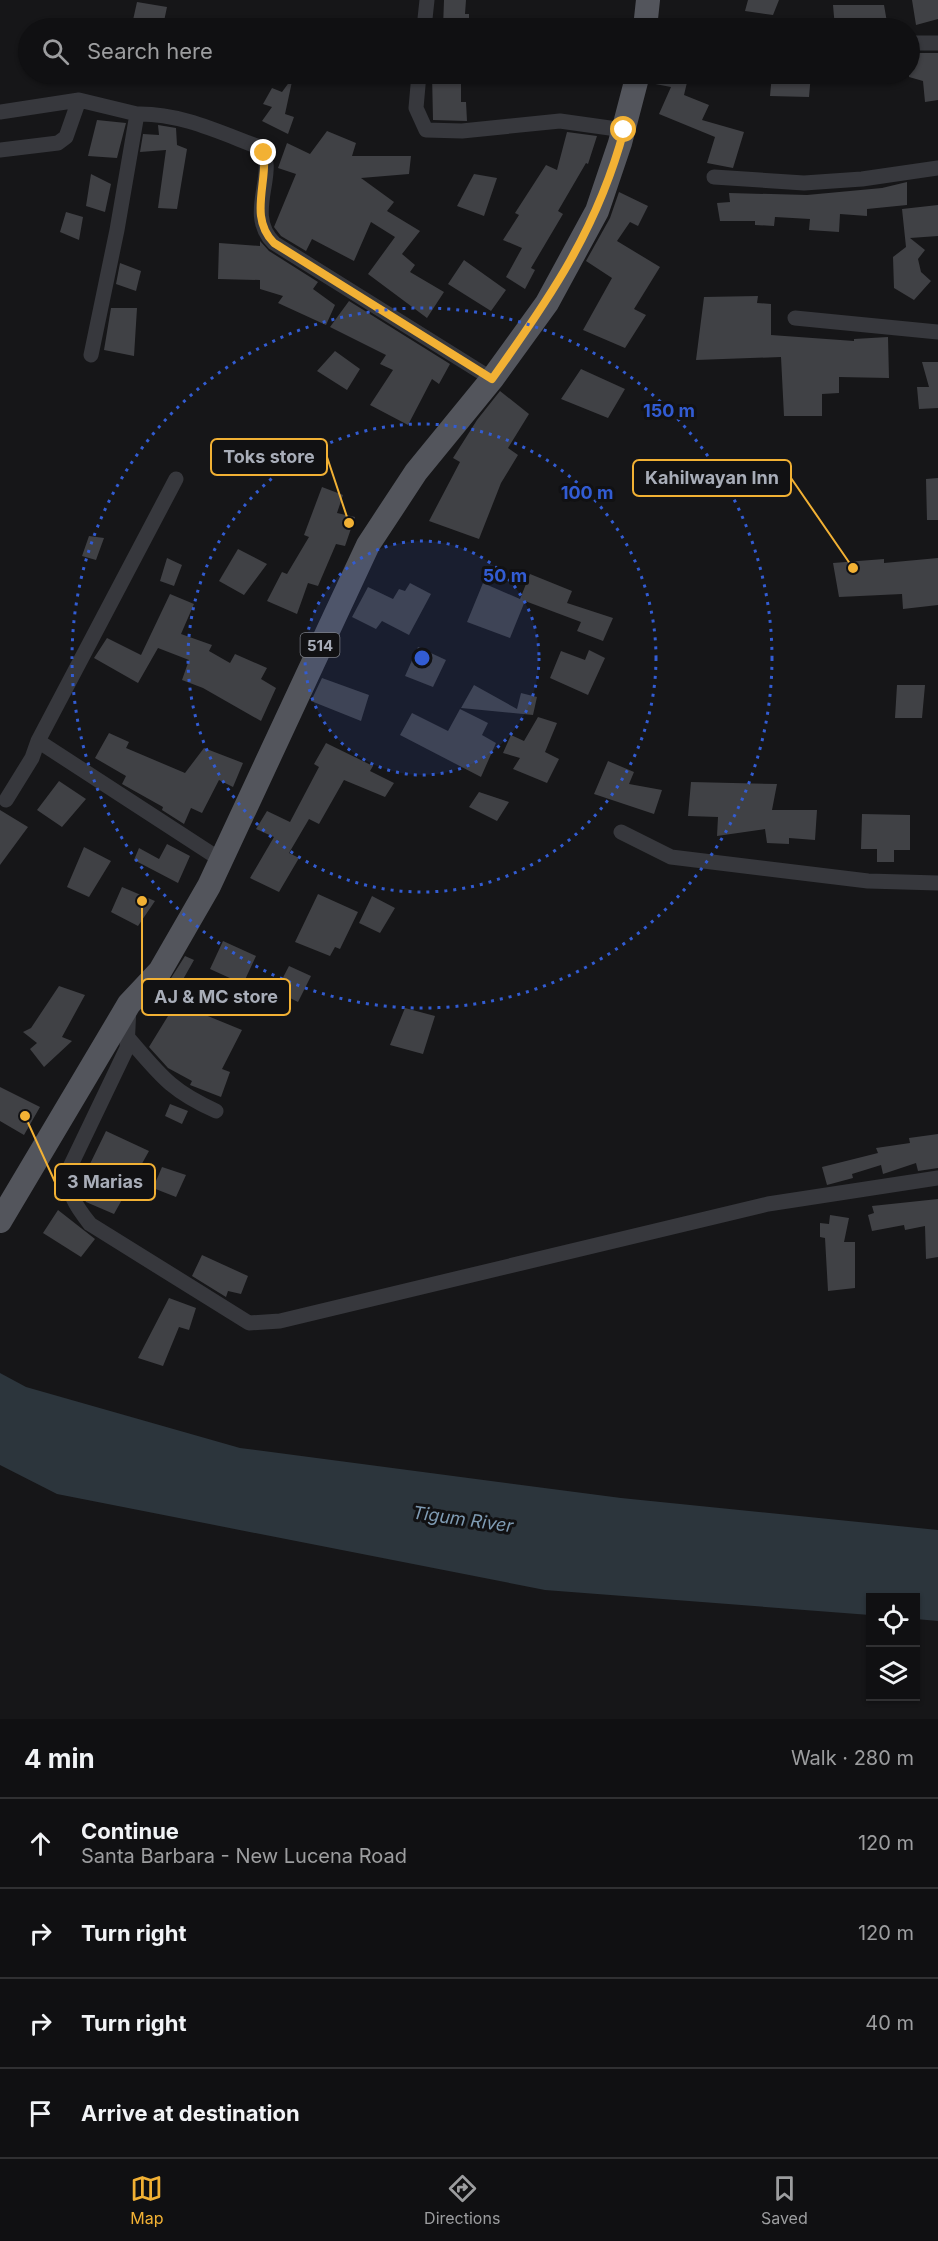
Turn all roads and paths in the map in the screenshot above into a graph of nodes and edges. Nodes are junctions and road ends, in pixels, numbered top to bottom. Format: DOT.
graph roads {
  1 [pos="427,0"];
  2 [pos="648,0"];
  3 [pos="425,18"];
  4 [pos="646,18"];
  5 [pos="920,43"];
  6 [pos="938,43"];
  7 [pos="418,84"];
  8 [pos="636,84"];
  9 [pos="79,100"];
  10 [pos="0,112"];
  11 [pos="137,114"];
  12 [pos="624,130"];
  13 [pos="0,150"];
  14 [pos="938,168"];
  15 [pos="714,177"];
  16 [pos="795,318"];
  17 [pos="938,332"];
  18 [pos="92,355"];
  19 [pos="492,379"];
  20 [pos="176,479"];
  21 [pos="38,741"];
  22 [pos="6,800"];
  23 [pos="621,832"];
  24 [pos="221,860"];
  25 [pos="938,883"];
  26 [pos="129,1004"];
  27 [pos="129,1039"];
  28 [pos="216,1112"];
  29 [pos="938,1179"];
  30 [pos="0,1221"];
  1 -- 3 [label="street"];
  2 -- 4 [label="main road"];
  5 -- 6 [label="street"];
  7 -- 12 [label="street"];
  8 -- 12 [label="main road, 514"];
  9 -- 10 [label="street"];
  9 -- 11 [label="street"];
  9 -- 13 [label="street"];
  11 -- 18 [label="street"];
  11 -- 19 [label="street"];
  12 -- 19 [label="main road, 514"];
  14 -- 15 [label="street"];
  16 -- 17 [label="street"];
  19 -- 24 [label="main road, 514"];
  20 -- 21 [label="street"];
  21 -- 22 [label="street"];
  21 -- 24 [label="street"];
  23 -- 25 [label="street"];
  24 -- 26 [label="main road, 514"];
  26 -- 27 [label="street"];
  26 -- 30 [label="main road, 514"];
  27 -- 28 [label="street"];
  27 -- 29 [label="street"];
}
